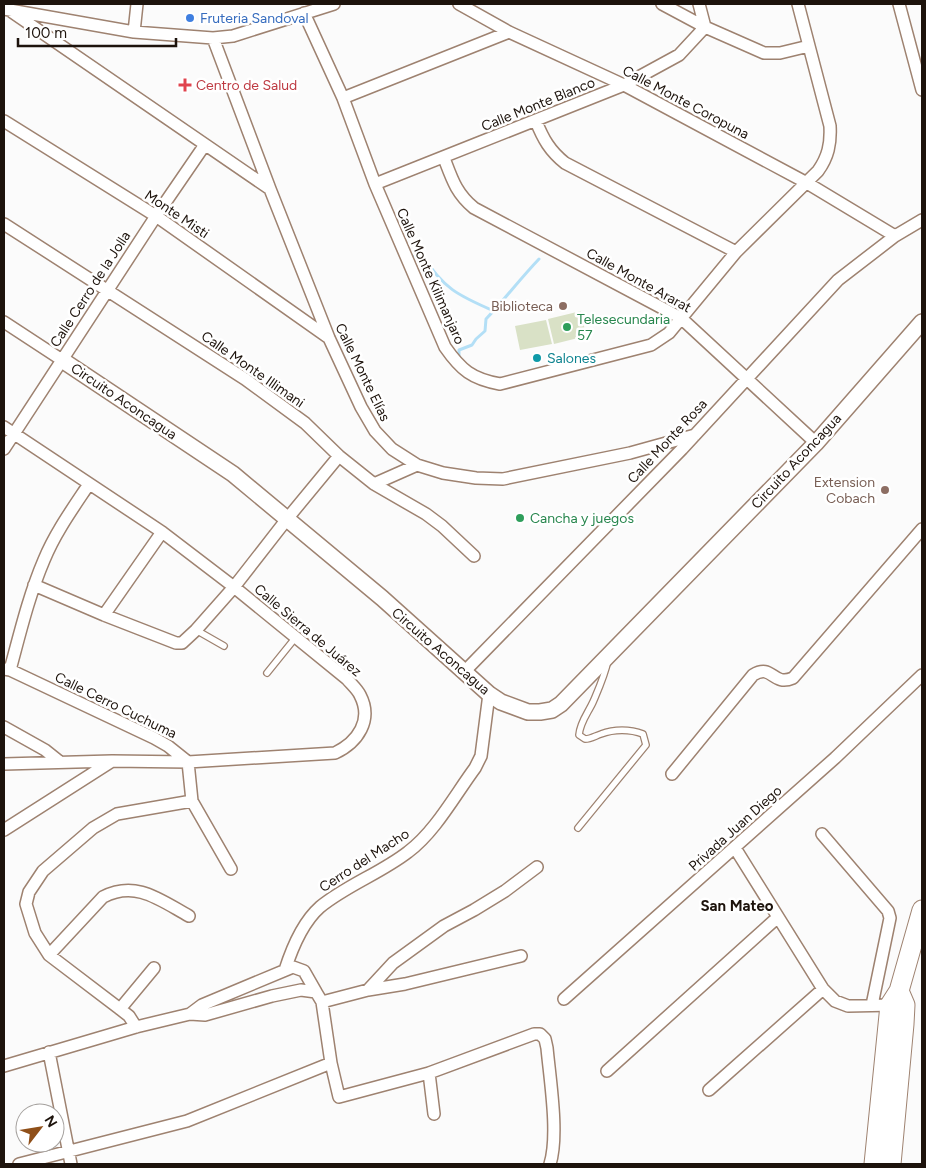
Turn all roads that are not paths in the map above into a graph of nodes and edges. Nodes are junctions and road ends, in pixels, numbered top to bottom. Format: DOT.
graph roads {
  1 [pos="138,4"];
  2 [pos="334,4"];
  3 [pos="459,4"];
  4 [pos="662,4"];
  5 [pos="699,4"];
  6 [pos="798,4"];
  7 [pos="899,4"];
  8 [pos="6,9"];
  9 [pos="304,12"];
  10 [pos="704,26"];
  11 [pos="134,32"];
  12 [pos="509,32"];
  13 [pos="214,38"];
  14 [pos="809,46"];
  15 [pos="624,85"];
  16 [pos="922,90"];
  17 [pos="343,98"];
  18 [pos="4,121"];
  19 [pos="536,122"];
  20 [pos="204,146"];
  21 [pos="444,158"];
  22 [pos="807,183"];
  23 [pos="375,184"];
  24 [pos="270,189"];
  25 [pos="156,216"];
  26 [pos="922,220"];
  27 [pos="4,224"];
  28 [pos="895,236"];
  29 [pos="736,252"];
  30 [pos="106,291"];
  31 [pos="681,318"];
  32 [pos="4,322"];
  33 [pos="922,322"];
  34 [pos="329,338"];
  35 [pos="62,360"];
  36 [pos="746,378"];
  37 [pos="9,430"];
  38 [pos="695,435"];
  39 [pos="816,443"];
  40 [pos="4,449"];
  41 [pos="339,456"];
  42 [pos="417,465"];
  43 [pos="89,484"];
  44 [pos="374,484"];
  45 [pos="286,519"];
  46 [pos="922,529"];
  47 [pos="162,532"];
  48 [pos="474,556"];
  49 [pos="34,585"];
  50 [pos="234,587"];
  51 [pos="104,615"];
  52 [pos="196,630"];
  53 [pos="296,637"];
  54 [pos="224,646"];
  55 [pos="610,654"];
  56 [pos="7,670"];
  57 [pos="465,671"];
  58 [pos="267,673"];
  59 [pos="922,675"];
  60 [pos="489,694"];
  61 [pos="4,727"];
  62 [pos="60,762"];
  63 [pos="112,762"];
  64 [pos="188,762"];
  65 [pos="4,764"];
  66 [pos="672,774"];
  67 [pos="192,801"];
  68 [pos="578,828"];
  69 [pos="4,830"];
  70 [pos="822,834"];
  71 [pos="735,848"];
  72 [pos="536,867"];
  73 [pos="231,869"];
  74 [pos="922,910"];
  75 [pos="189,916"];
  76 [pos="778,917"];
  77 [pos="49,954"];
  78 [pos="520,956"];
  79 [pos="154,968"];
  80 [pos="285,970"];
  81 [pos="823,989"];
  82 [pos="368,990"];
  83 [pos="319,997"];
  84 [pos="564,999"];
  85 [pos="892,1001"];
  86 [pos="120,1009"];
  87 [pos="190,1014"];
  88 [pos="136,1027"];
  89 [pos="49,1052"];
  90 [pos="331,1063"];
  91 [pos="4,1066"];
  92 [pos="607,1071"];
  93 [pos="429,1073"];
  94 [pos="709,1090"];
  95 [pos="434,1114"];
  96 [pos="69,1150"];
  97 [pos="19,1164"];
  98 [pos="71,1164"];
  99 [pos="550,1164"];
  100 [pos="874,1164"];
  101 [pos="890,1164"];
  1 -- 11 [label="street"];
  2 -- 9 [label="street"];
  3 -- 12 [label="street, Calle Monte Coropuna"];
  4 -- 10 [label="street"];
  5 -- 10 [label="street"];
  6 -- 14 [label="street, Calle Monte Kilimanjaro"];
  7 -- 16 [label="street"];
  8 -- 11 [label="street"];
  8 -- 20 [label="street"];
  9 -- 13 [label="street"];
  9 -- 17 [label="street, Calle Monte Kilimanjaro"];
  10 -- 14 [label="street"];
  10 -- 15 [label="street, Calle Monte Blanco"];
  11 -- 13 [label="street"];
  12 -- 15 [label="street, Calle Monte Coropuna"];
  12 -- 17 [label="street"];
  13 -- 24 [label="street, Calle Monte Elías"];
  14 -- 22 [label="street, Calle Monte Kilimanjaro"];
  15 -- 19 [label="street, Calle Monte Blanco"];
  15 -- 22 [label="street, Calle Monte Coropuna"];
  17 -- 23 [label="street, Calle Monte Kilimanjaro"];
  18 -- 25 [label="street, Monte Misti"];
  19 -- 21 [label="street, Calle Monte Blanco"];
  19 -- 29 [label="street"];
  20 -- 24 [label="street"];
  20 -- 25 [label="street, Calle Cerro de la Jolla"];
  21 -- 23 [label="street, Calle Monte Blanco"];
  21 -- 31 [label="street, Calle Monte Ararat"];
  22 -- 28 [label="street, Calle Monte Coropuna"];
  22 -- 29 [label="street, Calle Monte Kilimanjaro"];
  23 -- 31 [label="street, Calle Monte Kilimanjaro"];
  24 -- 34 [label="street, Calle Monte Elías"];
  25 -- 30 [label="street, Calle Cerro de la Jolla"];
  25 -- 34 [label="street, Monte Misti"];
  26 -- 28 [label="street"];
  27 -- 30 [label="street, Calle Monte Illimani"];
  28 -- 36 [label="street, Calle Monte Rosa"];
  29 -- 31 [label="street, Calle Monte Kilimanjaro"];
  30 -- 35 [label="street, Calle Cerro de la Jolla"];
  30 -- 41 [label="street, Calle Monte Illimani"];
  31 -- 36 [label="street, Calle Monte Ararat"];
  32 -- 35 [label="street, Circuito Aconcagua"];
  33 -- 39 [label="street, Circuito Aconcagua"];
  34 -- 42 [label="street, Calle Monte Elías"];
  35 -- 37 [label="street, Calle Cerro de la Jolla"];
  35 -- 45 [label="street, Circuito Aconcagua"];
  36 -- 38 [label="street, Calle Monte Rosa"];
  36 -- 39 [label="street, Calle Monte Ararat"];
  37 -- 40 [label="street, Calle Cerro de la Jolla"];
  37 -- 43 [label="street, Calle Sierra de Juárez"];
  38 -- 42 [label="street, Calle Monte Elías"];
  38 -- 57 [label="street, Calle Monte Rosa"];
  39 -- 55 [label="street, Circuito Aconcagua"];
  41 -- 44 [label="street, Calle Monte Illimani"];
  41 -- 45 [label="street"];
  42 -- 44 [label="street"];
  43 -- 47 [label="street, Calle Sierra de Juárez"];
  43 -- 49 [label="street"];
  44 -- 48 [label="street, Calle Monte Illimani"];
  45 -- 50 [label="street"];
  45 -- 57 [label="street, Circuito Aconcagua"];
  46 -- 66 [label="street"];
  47 -- 50 [label="street, Calle Sierra de Juárez"];
  47 -- 51 [label="street"];
  49 -- 51 [label="street"];
  49 -- 56 [label="street"];
  50 -- 52 [label="street"];
  50 -- 53 [label="street, Calle Sierra de Juárez"];
  51 -- 52 [label="street"];
  52 -- 54 [label="lane"];
  53 -- 58 [label="lane"];
  53 -- 64 [label="street, Calle Sierra de Juárez"];
  55 -- 60 [label="street, Circuito Aconcagua"];
  55 -- 68 [label="lane"];
  56 -- 64 [label="street, Calle Cerro Cuchuma"];
  57 -- 60 [label="street, Circuito Aconcagua"];
  59 -- 71 [label="street, Privada Juan Diego"];
  60 -- 80 [label="street, Cerro del Macho"];
  61 -- 62 [label="street"];
  62 -- 63 [label="street, Calle Sierra de Juárez"];
  62 -- 65 [label="street, Calle Sierra de Juárez"];
  63 -- 64 [label="street, Calle Sierra de Juárez"];
  63 -- 69 [label="street"];
  64 -- 67 [label="street"];
  67 -- 73 [label="street"];
  67 -- 77 [label="street"];
  70 -- 85 [label="street"];
  71 -- 76 [label="street"];
  71 -- 84 [label="street, Privada Juan Diego"];
  72 -- 82 [label="street"];
  74 -- 85 [label="main road"];
  75 -- 77 [label="street"];
  76 -- 81 [label="street"];
  76 -- 92 [label="street"];
  77 -- 86 [label="street"];
  78 -- 82 [label="street"];
  79 -- 86 [label="street"];
  80 -- 83 [label="street"];
  80 -- 87 [label="street"];
  81 -- 85 [label="street"];
  81 -- 94 [label="street"];
  82 -- 83 [label="street"];
  83 -- 87 [label="street"];
  83 -- 90 [label="street"];
  85 -- 100 [label="main road"];
  85 -- 101 [label="main road"];
  86 -- 88 [label="street"];
  87 -- 88 [label="street"];
  88 -- 89 [label="street"];
  89 -- 91 [label="street"];
  89 -- 96 [label="street"];
  90 -- 93 [label="street"];
  90 -- 96 [label="street"];
  93 -- 95 [label="street"];
  93 -- 99 [label="street"];
  96 -- 97 [label="street"];
  96 -- 98 [label="street"];
}
